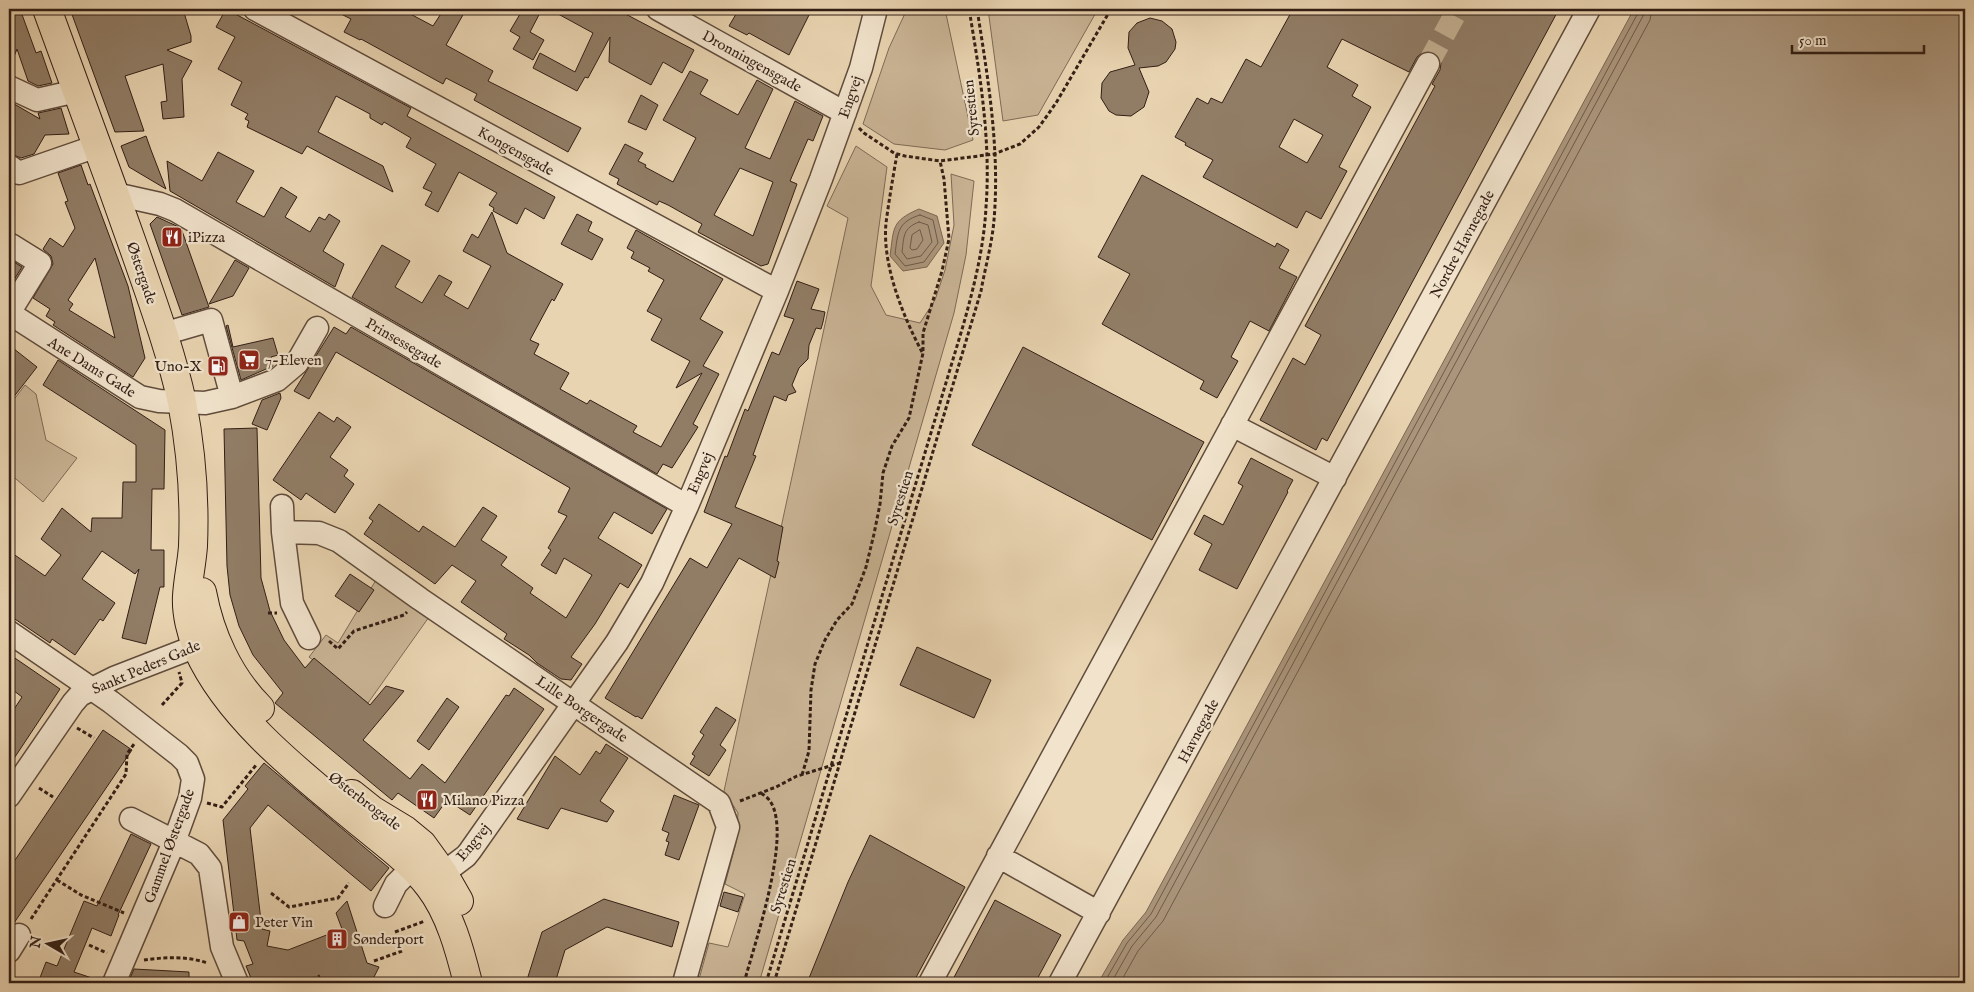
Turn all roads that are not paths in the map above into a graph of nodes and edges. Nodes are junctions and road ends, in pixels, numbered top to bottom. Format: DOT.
graph roads {
  1 [pos="47,9"];
  2 [pos="658,9"];
  3 [pos="876,9"];
  4 [pos="1589,9"];
  5 [pos="270,12"];
  6 [pos="1428,64"];
  7 [pos="9,87"];
  8 [pos="77,91"];
  9 [pos="845,113"];
  10 [pos="97,146"];
  11 [pos="9,166"];
  12 [pos="115,194"];
  13 [pos="11,245"];
  14 [pos="777,292"];
  15 [pos="9,313"];
  16 [pos="317,328"];
  17 [pos="163,334"];
  18 [pos="232,397"];
  19 [pos="182,402"];
  20 [pos="1232,425"];
  21 [pos="1334,478"];
  22 [pos="282,506"];
  23 [pos="687,506"];
  24 [pos="283,532"];
  25 [pos="9,632"];
  26 [pos="309,638"];
  27 [pos="196,646"];
  28 [pos="92,689"];
  29 [pos="574,704"];
  30 [pos="9,796"];
  31 [pos="131,819"];
  32 [pos="174,842"];
  33 [pos="998,856"];
  34 [pos="428,869"];
  35 [pos="385,906"];
  36 [pos="1099,913"];
  37 [pos="235,978"];
  38 [pos="114,983"];
  39 [pos="468,983"];
  40 [pos="478,983"];
  41 [pos="684,983"];
  42 [pos="930,983"];
  43 [pos="1060,983"];
  1 -- 8 [label="main road, Østergade"];
  2 -- 9 [label="street, Dronningensgade"];
  3 -- 9 [label="street, Engvej"];
  4 -- 21 [label="street, Nordre Havnegade"];
  5 -- 14 [label="street, Kongensgade"];
  6 -- 20 [label="street"];
  7 -- 8 [label="street"];
  8 -- 10 [label="main road, Østergade"];
  9 -- 14 [label="street, Engvej"];
  10 -- 11 [label="street"];
  10 -- 12 [label="main road, Østergade"];
  12 -- 17 [label="main road, Østergade"];
  12 -- 23 [label="street, Prinsessegade"];
  13 -- 15 [label="street"];
  14 -- 23 [label="street, Engvej"];
  15 -- 19 [label="street, Ane Dams Gade"];
  16 -- 18 [label="street, Ane Dams Gade"];
  17 -- 18 [label="street"];
  17 -- 19 [label="main road, Østergade"];
  18 -- 19 [label="street, Ane Dams Gade"];
  19 -- 27 [label="main road, Østergade"];
  20 -- 21 [label="street"];
  20 -- 33 [label="street"];
  21 -- 36 [label="street, Havnegade"];
  22 -- 24 [label="street"];
  23 -- 29 [label="street, Engvej"];
  24 -- 26 [label="street"];
  24 -- 29 [label="street, Lille Borgergade"];
  25 -- 28 [label="street, Gammel Østergade"];
  27 -- 28 [label="street, Sankt Peders Gade"];
  27 -- 34 [label="main road, Østerbrogade"];
  27 -- 34 [label="main road, Østerbrogade"];
  28 -- 30 [label="street, Sankt Peders Gade"];
  28 -- 32 [label="street, Gammel Østergade"];
  29 -- 34 [label="street, Engvej"];
  29 -- 41 [label="street, Lille Borgergade"];
  31 -- 32 [label="street"];
  32 -- 37 [label="street"];
  32 -- 38 [label="street, Gammel Østergade"];
  33 -- 36 [label="street"];
  33 -- 42 [label="street"];
  34 -- 35 [label="street, Engvej"];
  34 -- 39 [label="main road, Østerbrogade"];
  34 -- 40 [label="main road, Østerbrogade"];
  36 -- 43 [label="street, Havnegade"];
}
